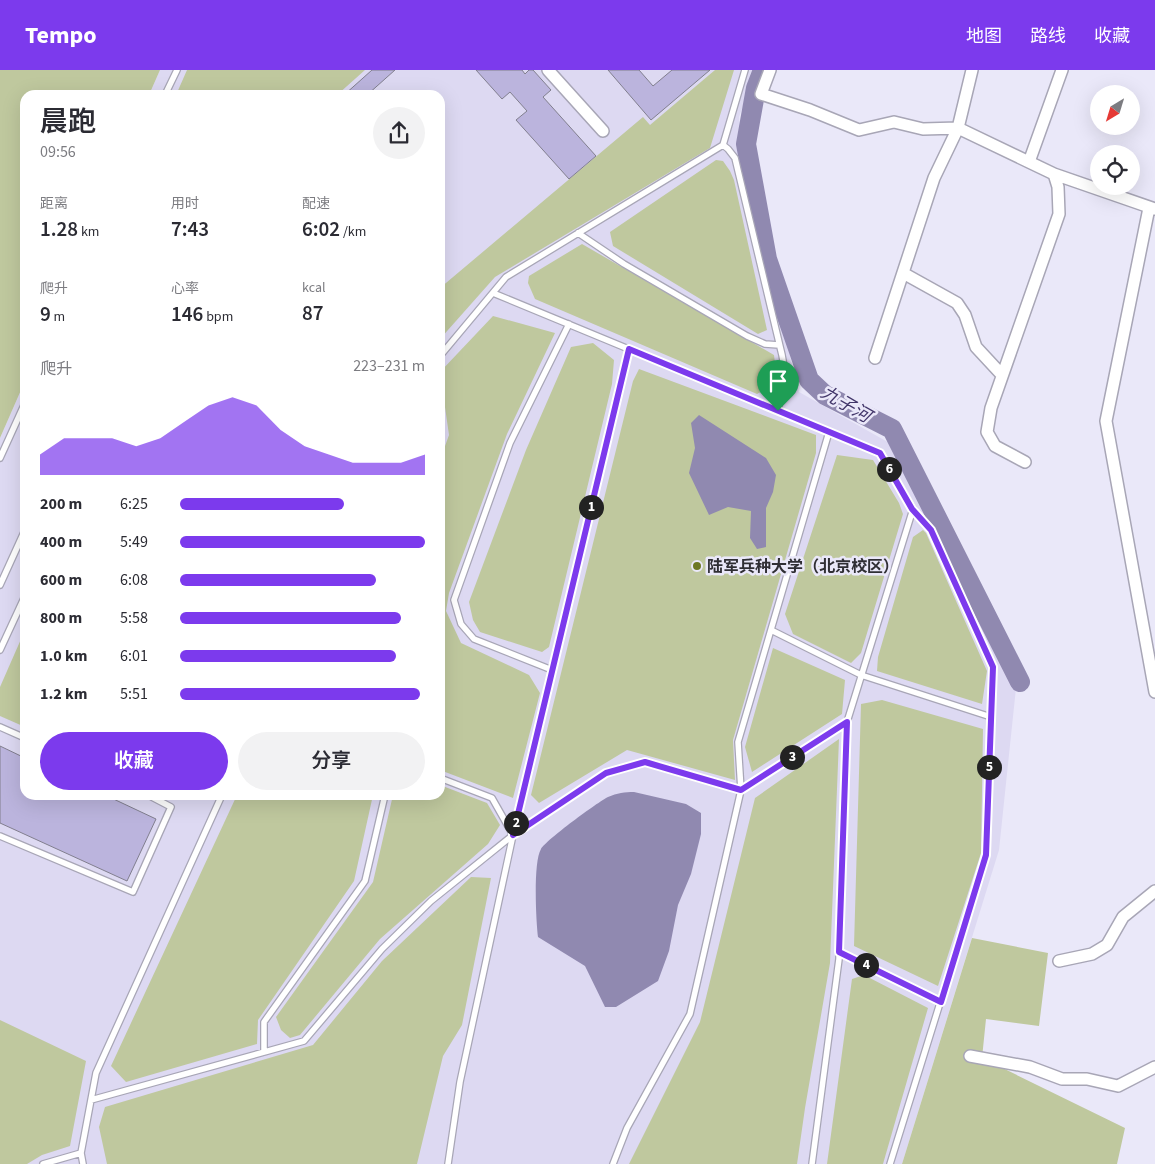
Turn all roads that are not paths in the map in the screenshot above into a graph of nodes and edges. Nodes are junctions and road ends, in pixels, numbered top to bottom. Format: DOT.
graph roads {
  1 [pos="177,70"];
  2 [pos="745,70"];
  3 [pos="770,70"];
  4 [pos="972,70"];
  5 [pos="1062,70"];
  6 [pos="551,71"];
  7 [pos="167,90"];
  8 [pos="958,128"];
  9 [pos="604,131"];
  10 [pos="723,145"];
  11 [pos="1029,162"];
  12 [pos="1054,174"];
  13 [pos="1152,208"];
  14 [pos="578,233"];
  15 [pos="903,273"];
  16 [pos="493,293"];
  17 [pos="569,324"];
  18 [pos="780,345"];
  19 [pos="629,349"];
  20 [pos="445,350"];
  21 [pos="875,358"];
  22 [pos="1002,375"];
  23 [pos="778,411"];
  24 [pos="20,414"];
  25 [pos="828,432"];
  26 [pos="0,458"];
  27 [pos="1025,462"];
  28 [pos="912,509"];
  29 [pos="20,541"];
  30 [pos="0,585"];
  31 [pos="20,607"];
  32 [pos="771,630"];
  33 [pos="0,650"];
  34 [pos="552,670"];
  35 [pos="861,675"];
  36 [pos="1155,692"];
  37 [pos="991,717"];
  38 [pos="847,722"];
  39 [pos="0,727"];
  40 [pos="20,736"];
  41 [pos="445,780"];
  42 [pos="741,790"];
  43 [pos="158,800"];
  44 [pos="220,800"];
  45 [pos="384,800"];
  46 [pos="513,835"];
  47 [pos="0,836"];
  48 [pos="1155,891"];
  49 [pos="839,952"];
  50 [pos="1059,961"];
  51 [pos="941,1002"];
  52 [pos="264,1052"];
  53 [pos="970,1056"];
  54 [pos="1155,1067"];
  55 [pos="91,1100"];
  56 [pos="81,1154"];
  57 [pos="43,1164"];
  58 [pos="83,1164"];
  59 [pos="448,1164"];
  60 [pos="613,1164"];
  61 [pos="812,1164"];
  62 [pos="890,1164"];
  1 -- 7 [label="lane"];
  2 -- 10 [label="lane"];
  3 -- 8 [label="street"];
  4 -- 8 [label="street"];
  5 -- 11 [label="street"];
  6 -- 9 [label="street"];
  8 -- 11 [label="street"];
  8 -- 15 [label="street"];
  10 -- 14 [label="lane"];
  10 -- 18 [label="lane"];
  11 -- 12 [label="street"];
  12 -- 13 [label="street"];
  12 -- 22 [label="street"];
  13 -- 36 [label="street"];
  14 -- 16 [label="lane"];
  14 -- 18 [label="lane"];
  15 -- 21 [label="street"];
  15 -- 22 [label="street"];
  16 -- 17 [label="lane"];
  16 -- 20 [label="lane"];
  17 -- 19 [label="lane"];
  17 -- 34 [label="lane"];
  18 -- 23 [label="lane"];
  19 -- 23 [label="lane"];
  19 -- 34 [label="lane"];
  22 -- 27 [label="street"];
  23 -- 25 [label="lane"];
  24 -- 26 [label="lane"];
  25 -- 28 [label="lane"];
  25 -- 32 [label="lane"];
  28 -- 35 [label="lane"];
  28 -- 37 [label="lane"];
  29 -- 30 [label="lane"];
  31 -- 33 [label="lane"];
  32 -- 35 [label="lane"];
  32 -- 42 [label="lane"];
  34 -- 46 [label="lane"];
  35 -- 37 [label="lane"];
  35 -- 38 [label="lane"];
  37 -- 51 [label="lane"];
  38 -- 42 [label="lane"];
  38 -- 49 [label="lane"];
  39 -- 40 [label="lane"];
  41 -- 46 [label="lane"];
  42 -- 46 [label="lane"];
  42 -- 60 [label="lane"];
  43 -- 47 [label="lane"];
  44 -- 55 [label="lane"];
  45 -- 52 [label="lane"];
  46 -- 52 [label="lane"];
  46 -- 59 [label="lane"];
  48 -- 50 [label="street"];
  49 -- 51 [label="lane"];
  49 -- 61 [label="lane"];
  51 -- 62 [label="lane"];
  52 -- 55 [label="lane"];
  53 -- 54 [label="street"];
  55 -- 56 [label="lane"];
  56 -- 57 [label="lane"];
  56 -- 58 [label="lane"];
}
